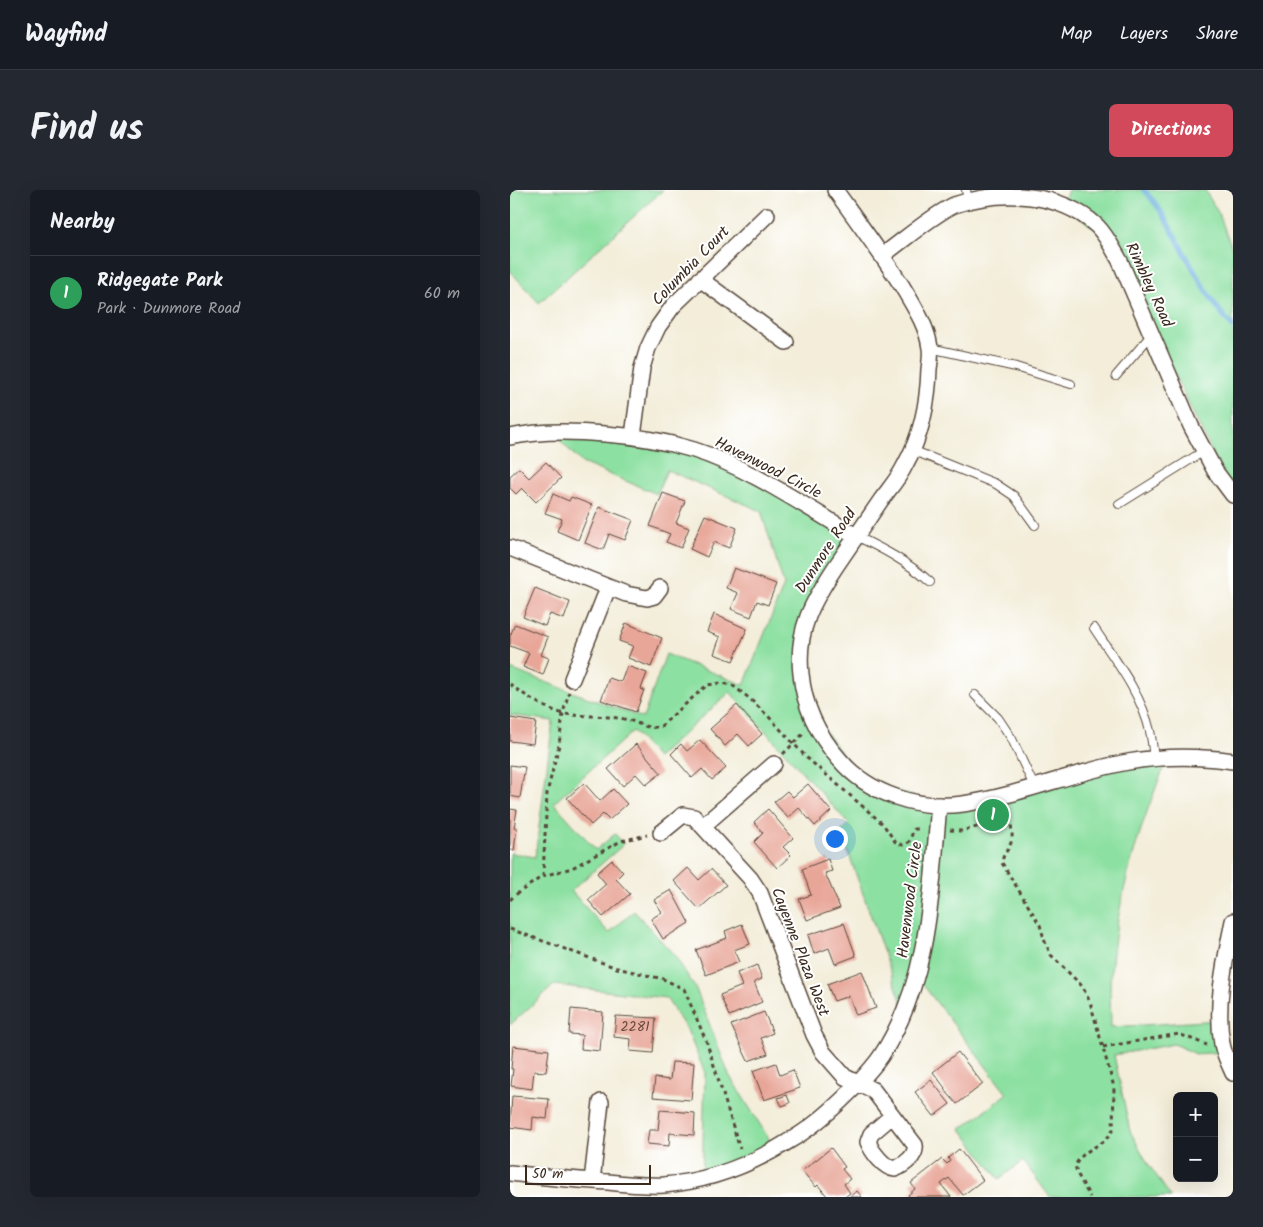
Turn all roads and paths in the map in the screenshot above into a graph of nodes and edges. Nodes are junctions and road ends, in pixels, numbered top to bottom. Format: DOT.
graph roads {
  1 [pos="835,190"];
  2 [pos="967,195"];
  3 [pos="768,215"];
  4 [pos="882,255"];
  5 [pos="700,279"];
  6 [pos="1152,333"];
  7 [pos="786,342"];
  8 [pos="930,348"];
  9 [pos="1116,376"];
  10 [pos="1070,384"];
  11 [pos="633,436"];
  12 [pos="510,437"];
  13 [pos="912,450"];
  14 [pos="1204,452"];
  15 [pos="1233,495"];
  16 [pos="1119,504"];
  17 [pos="1035,525"];
  18 [pos="856,536"];
  19 [pos="510,548"];
  20 [pos="930,582"];
  21 [pos="608,588"];
  22 [pos="660,588"];
  23 [pos="1094,628"];
  24 [pos="572,680"];
  25 [pos="975,695"];
  26 [pos="816,726"];
  27 [pos="1154,759"];
  28 [pos="1233,761"];
  29 [pos="774,764"];
  30 [pos="1034,786"];
  31 [pos="1003,795"];
  32 [pos="939,805"];
  33 [pos="704,826"];
  34 [pos="661,832"];
  35 [pos="543,876"];
  36 [pos="510,900"];
  37 [pos="1233,921"];
  38 [pos="510,929"];
  39 [pos="1222,1044"];
  40 [pos="1103,1047"];
  41 [pos="1233,1073"];
  42 [pos="858,1083"];
  43 [pos="601,1102"];
  44 [pos="892,1116"];
  45 [pos="745,1165"];
  46 [pos="510,1174"];
  47 [pos="592,1181"];
  48 [pos="630,1191"];
  49 [pos="1090,1197"];
  1 -- 4 [label="street, Dunmore Road"];
  2 -- 4 [label="street, Rimbley Road"];
  2 -- 6 [label="street, Rimbley Road"];
  3 -- 5 [label="street, Columbia Court"];
  4 -- 8 [label="street, Dunmore Road"];
  5 -- 7 [label="street"];
  5 -- 11 [label="street, Columbia Court"];
  6 -- 9 [label="lane"];
  6 -- 14 [label="street, Rimbley Road"];
  8 -- 10 [label="lane"];
  8 -- 13 [label="street, Dunmore Road"];
  11 -- 12 [label="street, Havenwood Circle"];
  11 -- 18 [label="street, Havenwood Circle"];
  13 -- 17 [label="lane"];
  13 -- 18 [label="street, Dunmore Road"];
  14 -- 15 [label="street, Rimbley Road"];
  14 -- 16 [label="lane"];
  18 -- 20 [label="lane"];
  18 -- 26 [label="street, Dunmore Road"];
  19 -- 21 [label="street"];
  21 -- 22 [label="street"];
  21 -- 24 [label="street"];
  23 -- 27 [label="lane"];
  24 -- 35 [label="path"];
  25 -- 30 [label="lane"];
  26 -- 29 [label="path"];
  26 -- 32 [label="street, Dunmore Road"];
  27 -- 28 [label="street, Dunmore Road"];
  27 -- 30 [label="street, Dunmore Road"];
  29 -- 33 [label="street"];
  30 -- 31 [label="street, Dunmore Road"];
  31 -- 32 [label="street, Dunmore Road"];
  31 -- 40 [label="path"];
  32 -- 42 [label="street, Havenwood Circle"];
  33 -- 34 [label="street, Cayenne Plaza West"];
  33 -- 42 [label="street, Cayenne Plaza West"];
  34 -- 35 [label="path"];
  35 -- 36 [label="path"];
  37 -- 39 [label="street"];
  38 -- 45 [label="path"];
  39 -- 40 [label="path"];
  39 -- 41 [label="street"];
  40 -- 49 [label="path"];
  42 -- 44 [label="street, Cayenne Plaza West"];
  42 -- 45 [label="street, Havenwood Circle"];
  43 -- 47 [label="street"];
  45 -- 48 [label="street, Havenwood Circle"];
  46 -- 47 [label="street, Havenwood Circle"];
  47 -- 48 [label="street, Havenwood Circle"];
}
